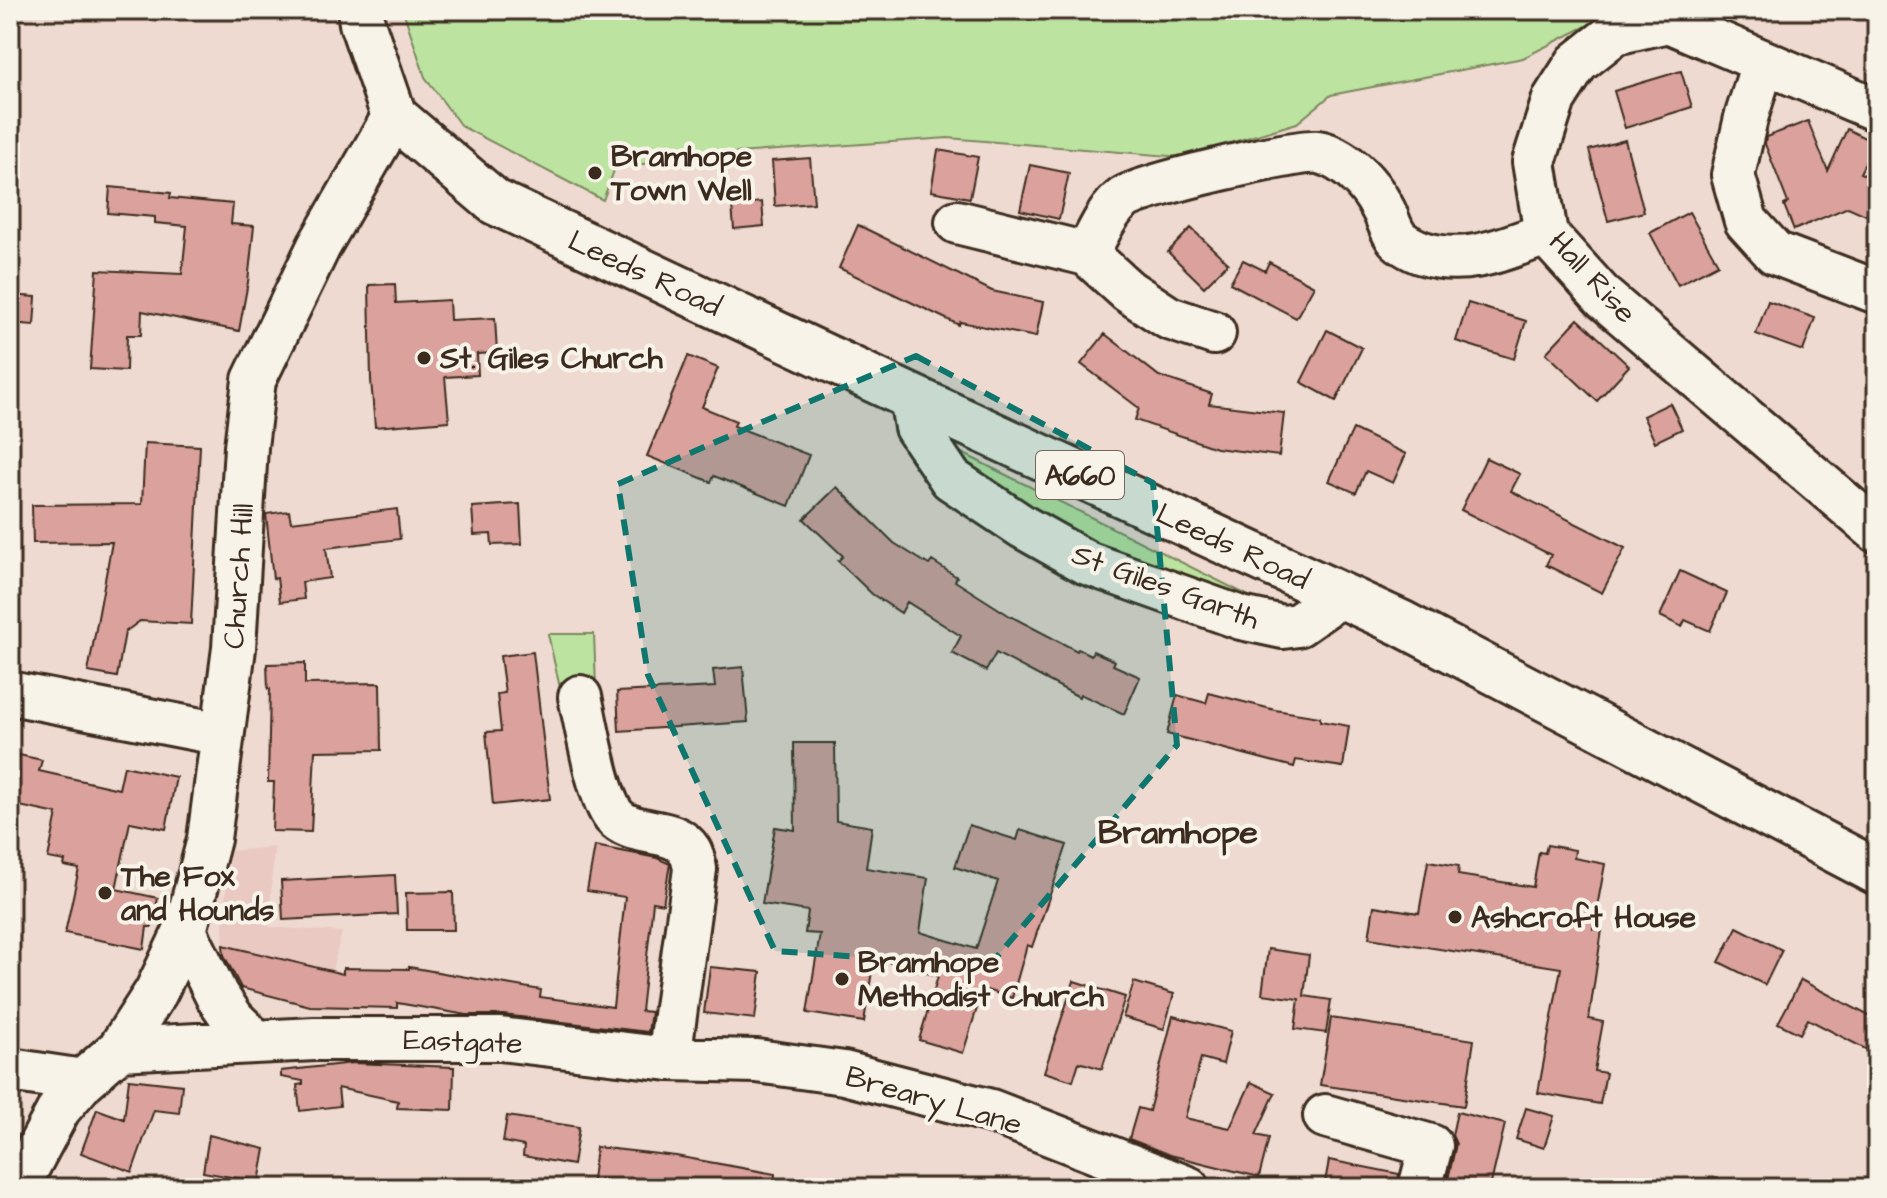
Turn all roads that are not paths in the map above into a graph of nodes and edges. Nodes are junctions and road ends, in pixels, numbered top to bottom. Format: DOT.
graph roads {
  1 [pos="360,10"];
  2 [pos="1763,63"];
  3 [pos="1877,110"];
  4 [pos="394,116"];
  5 [pos="957,222"];
  6 [pos="1546,234"];
  7 [pos="1087,254"];
  8 [pos="1877,292"];
  9 [pos="1214,333"];
  10 [pos="911,397"];
  11 [pos="1877,531"];
  12 [pos="1341,595"];
  13 [pos="10,693"];
  14 [pos="580,697"];
  15 [pos="222,734"];
  16 [pos="1877,872"];
  17 [pos="185,931"];
  18 [pos="256,1042"];
  19 [pos="119,1049"];
  20 [pos="669,1059"];
  21 [pos="10,1070"];
  22 [pos="83,1081"];
  23 [pos="1325,1116"];
  24 [pos="17,1188"];
  25 [pos="1188,1188"];
  26 [pos="1420,1188"];
  1 -- 4 [label="highway"];
  2 -- 3 [label="street, Hall Rise"];
  2 -- 6 [label="street, Hall Rise"];
  2 -- 8 [label="street"];
  4 -- 10 [label="highway, Leeds Road / A660"];
  4 -- 15 [label="street, Church Hill"];
  5 -- 7 [label="street"];
  6 -- 7 [label="street"];
  6 -- 11 [label="street, Hall Rise"];
  7 -- 9 [label="street"];
  10 -- 12 [label="highway, Leeds Road / A660"];
  10 -- 12 [label="street, St Giles Garth"];
  12 -- 16 [label="highway, Leeds Road / A660"];
  13 -- 15 [label="street"];
  14 -- 20 [label="street"];
  15 -- 17 [label="street, Church Hill"];
  17 -- 18 [label="street"];
  17 -- 19 [label="street, Church Hill"];
  18 -- 19 [label="street, Eastgate"];
  18 -- 20 [label="street, Eastgate"];
  19 -- 22 [label="street, Church Hill"];
  20 -- 25 [label="street, Breary Lane"];
  21 -- 22 [label="street"];
  22 -- 24 [label="street, Church Hill"];
  23 -- 26 [label="street"];
}
